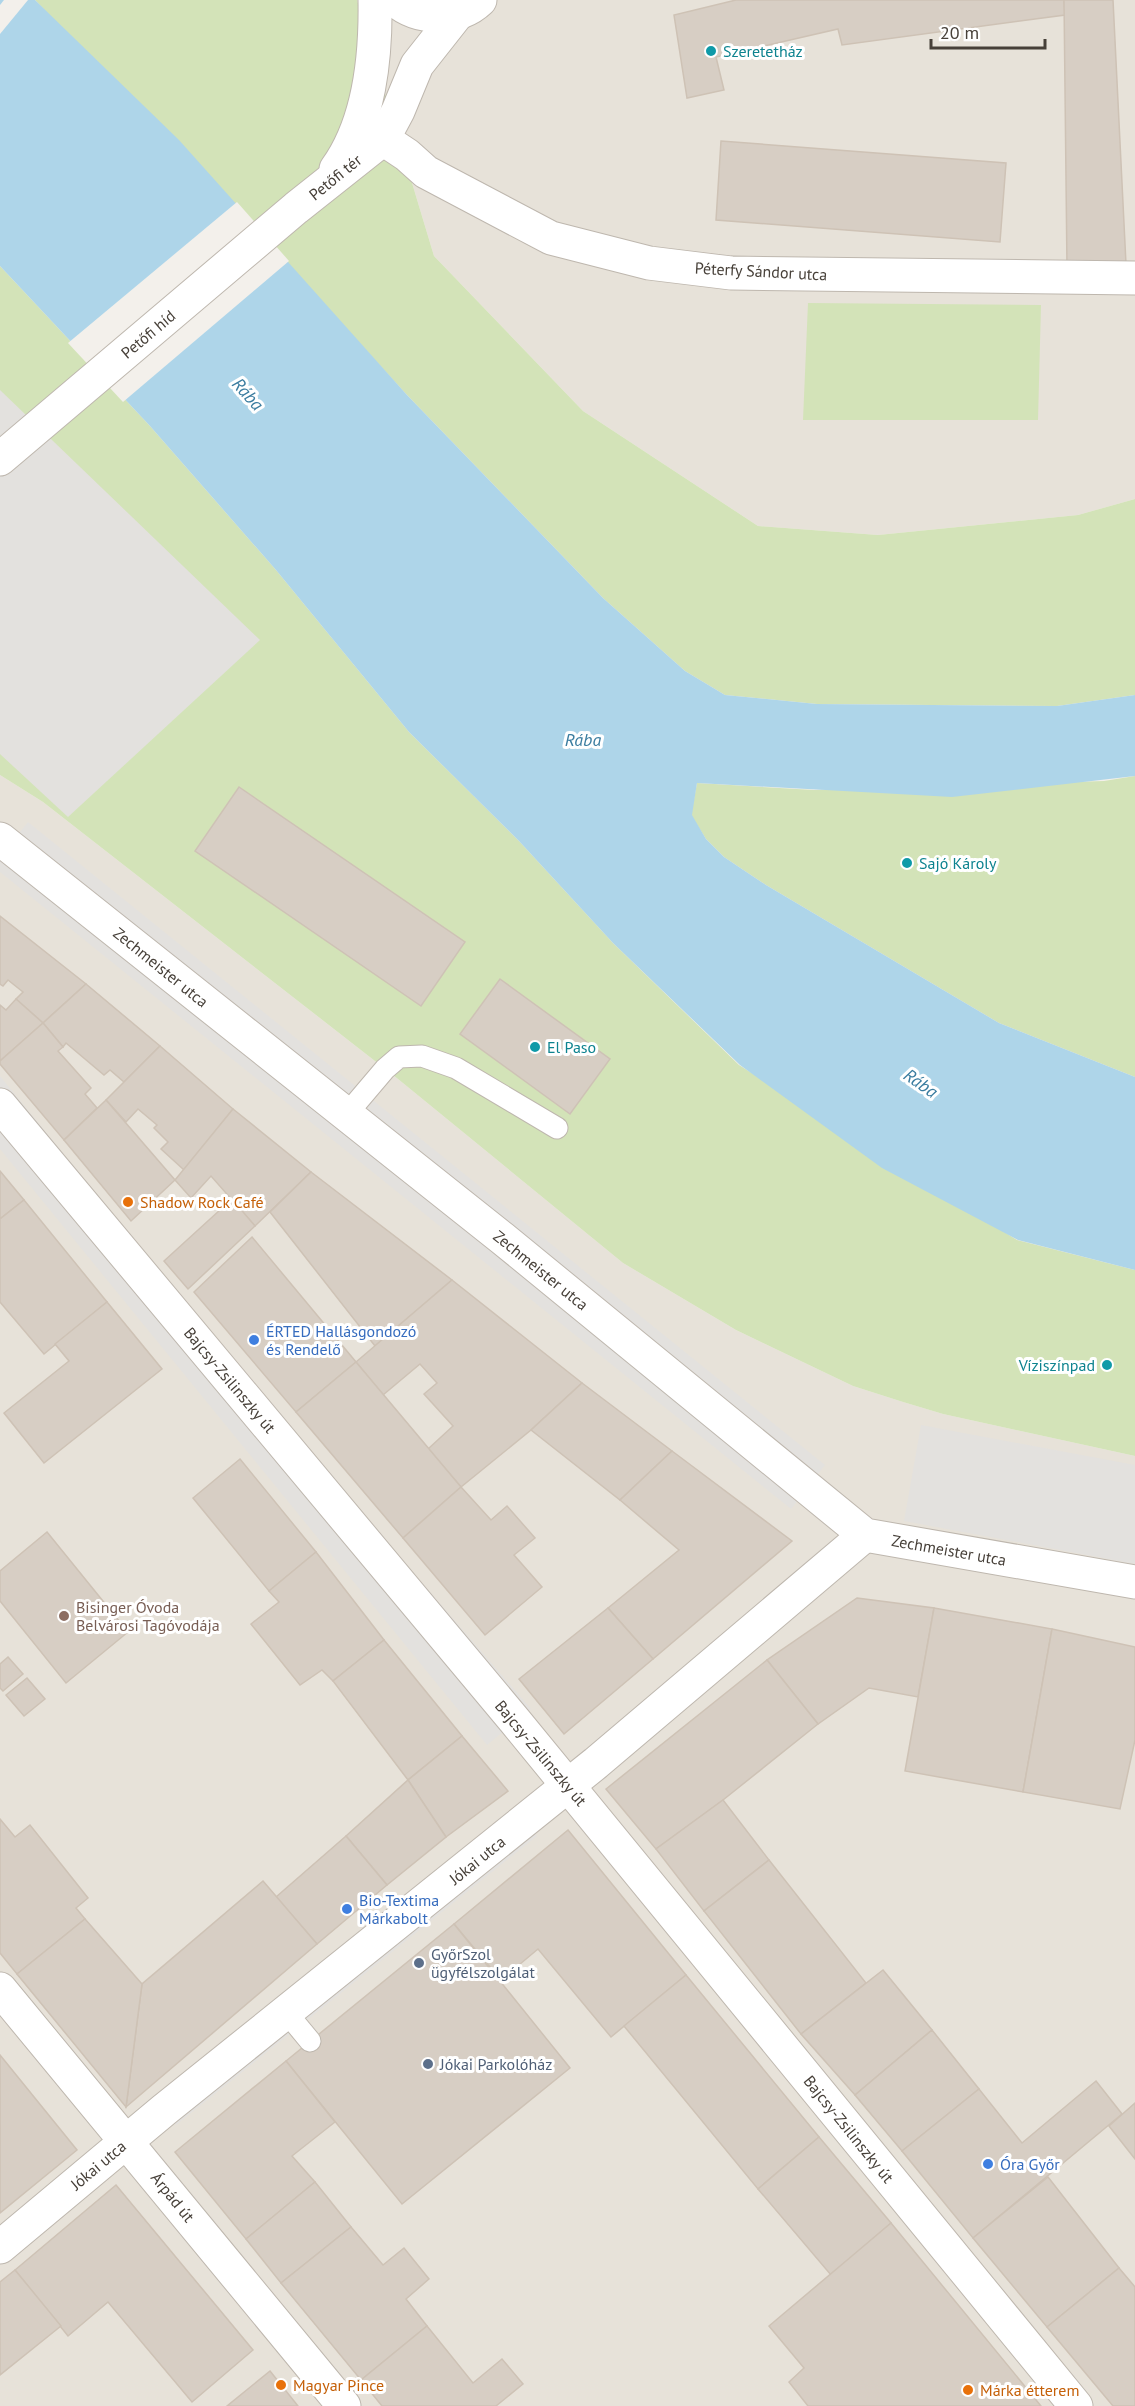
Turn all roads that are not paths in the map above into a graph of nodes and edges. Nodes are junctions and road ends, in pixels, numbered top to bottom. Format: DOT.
graph roads {
  1 [pos="375,0"];
  2 [pos="395,0"];
  3 [pos="469,6"];
  4 [pos="383,139"];
  5 [pos="296,208"];
  6 [pos="1135,278"];
  7 [pos="0,459"];
  8 [pos="0,839"];
  9 [pos="0,1105"];
  10 [pos="346,1114"];
  11 [pos="557,1128"];
  12 [pos="865,1535"];
  13 [pos="1135,1582"];
  14 [pos="568,1785"];
  15 [pos="0,1989"];
  16 [pos="286,2012"];
  17 [pos="310,2041"];
  18 [pos="127,2141"];
  19 [pos="0,2247"];
  20 [pos="344,2406"];
  21 [pos="1076,2406"];
  1 -- 5 [label="street, Petőfi tér"];
  2 -- 3 [label="street, Petőfi tér"];
  3 -- 4 [label="street, Petőfi tér"];
  4 -- 5 [label="street, Petőfi tér"];
  4 -- 6 [label="street, Péterfy Sándor utca"];
  5 -- 7 [label="street, Petőfi híd"];
  8 -- 10 [label="street, Zechmeister utca"];
  9 -- 14 [label="street, Bajcsy-Zsilinszky út"];
  10 -- 11 [label="lane"];
  10 -- 12 [label="street, Zechmeister utca"];
  12 -- 13 [label="street, Zechmeister utca"];
  12 -- 14 [label="street, Jókai utca"];
  14 -- 16 [label="street, Jókai utca"];
  14 -- 21 [label="street, Bajcsy-Zsilinszky út"];
  15 -- 18 [label="street, Árpád út"];
  16 -- 17 [label="lane"];
  16 -- 18 [label="street, Jókai utca"];
  18 -- 19 [label="street, Jókai utca"];
  18 -- 20 [label="street, Árpád út"];
}
